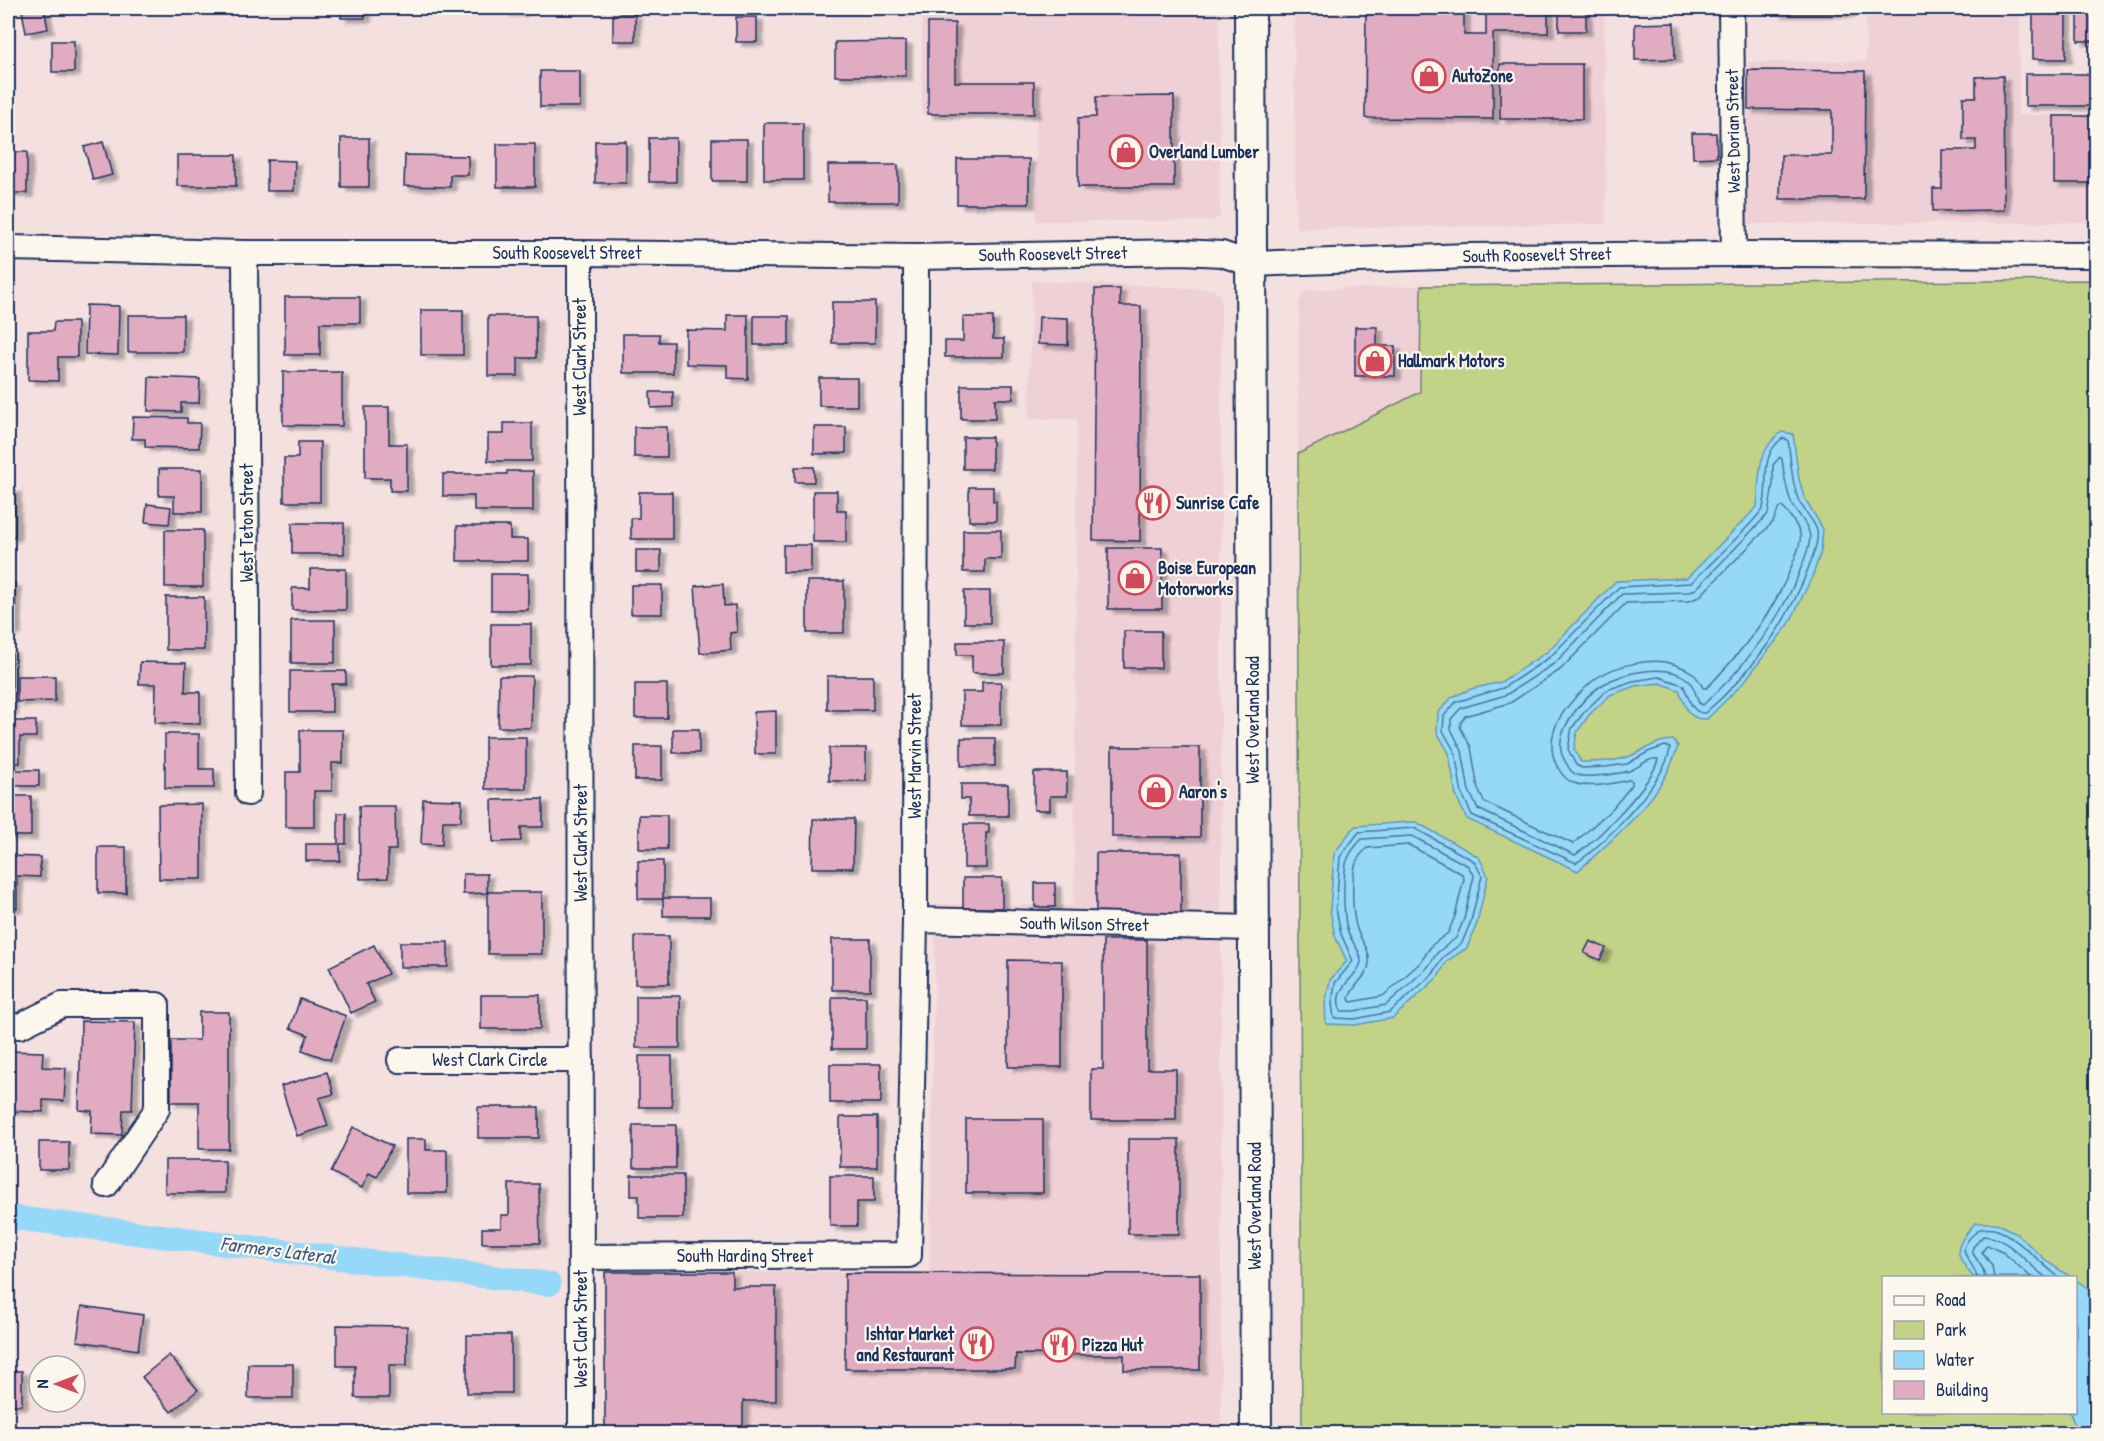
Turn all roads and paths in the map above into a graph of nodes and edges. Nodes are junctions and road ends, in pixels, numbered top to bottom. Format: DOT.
graph roads {
  1 [pos="1250,8"];
  2 [pos="1731,8"];
  3 [pos="8,248"];
  4 [pos="244,253"];
  5 [pos="580,253"];
  6 [pos="1734,254"];
  7 [pos="2097,255"];
  8 [pos="916,257"];
  9 [pos="1251,264"];
  10 [pos="248,793"];
  11 [pos="915,920"];
  12 [pos="1254,928"];
  13 [pos="8,1026"];
  14 [pos="400,1060"];
  15 [pos="581,1060"];
  16 [pos="106,1185"];
  17 [pos="909,1256"];
  18 [pos="581,1257"];
  19 [pos="581,1434"];
  20 [pos="1256,1434"];
  1 -- 9 [label="main road, West Overland Road"];
  2 -- 6 [label="street, West Dorian Street"];
  3 -- 4 [label="street, South Roosevelt Street"];
  4 -- 5 [label="street, South Roosevelt Street"];
  4 -- 10 [label="street, West Teton Street"];
  5 -- 8 [label="street, South Roosevelt Street"];
  5 -- 15 [label="street, West Clark Street"];
  6 -- 7 [label="street, South Roosevelt Street"];
  6 -- 9 [label="street, South Roosevelt Street"];
  8 -- 9 [label="street, South Roosevelt Street"];
  8 -- 11 [label="street, West Marvin Street"];
  9 -- 12 [label="main road, West Overland Road"];
  11 -- 12 [label="street, South Wilson Street"];
  11 -- 17 [label="street, West Marvin Street"];
  12 -- 20 [label="main road, West Overland Road"];
  13 -- 16 [label="street"];
  14 -- 15 [label="street, West Clark Circle"];
  15 -- 18 [label="street, West Clark Street"];
  17 -- 18 [label="street, South Harding Street"];
  18 -- 19 [label="street, West Clark Street"];
}
